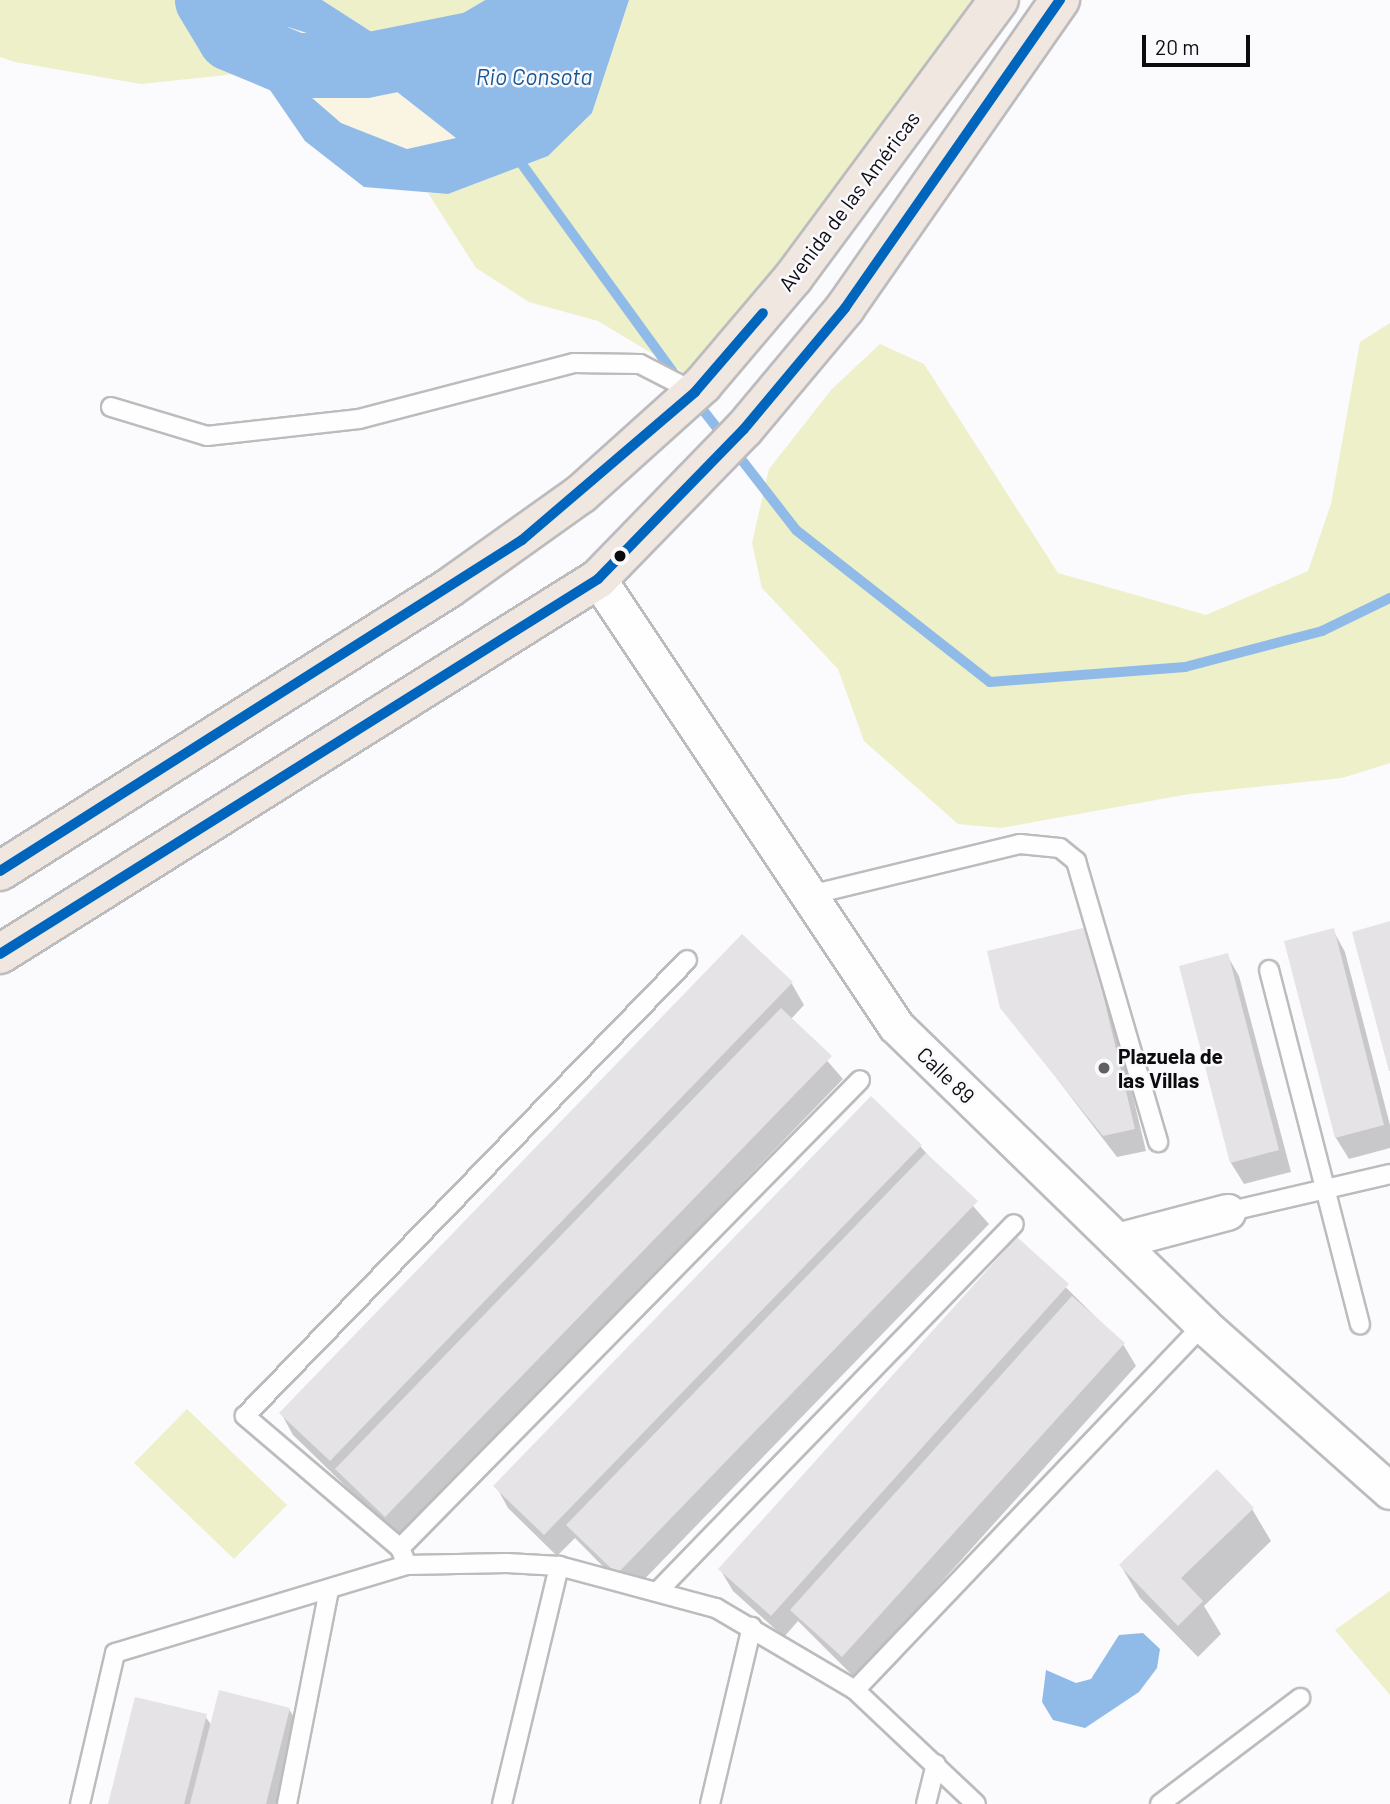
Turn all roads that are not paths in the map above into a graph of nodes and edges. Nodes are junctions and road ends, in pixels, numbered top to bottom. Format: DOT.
graph roads {
  1 [pos="999,0"];
  2 [pos="1060,0"];
  3 [pos="695,392"];
  4 [pos="110,407"];
  5 [pos="598,579"];
  6 [pos="0,871"];
  7 [pos="806,896"];
  8 [pos="0,954"];
  9 [pos="687,960"];
  10 [pos="1269,970"];
  11 [pos="860,1080"];
  12 [pos="1158,1142"];
  13 [pos="1390,1174"];
  14 [pos="1324,1189"];
  15 [pos="1227,1212"];
  16 [pos="1014,1224"];
  17 [pos="1117,1241"];
  18 [pos="1360,1324"];
  19 [pos="1203,1325"];
  20 [pos="1390,1491"];
  21 [pos="400,1548"];
  22 [pos="407,1566"];
  23 [pos="559,1566"];
  24 [pos="329,1589"];
  25 [pos="660,1589"];
  26 [pos="752,1627"];
  27 [pos="855,1690"];
  28 [pos="1300,1698"];
  29 [pos="936,1765"];
  30 [pos="80,1804"];
  31 [pos="287,1804"];
  32 [pos="502,1804"];
  33 [pos="710,1804"];
  34 [pos="926,1804"];
  35 [pos="976,1804"];
  36 [pos="1160,1804"];
  1 -- 3 [label="main road, Avenida de las Américas"];
  2 -- 5 [label="main road"];
  3 -- 4 [label="lane"];
  3 -- 6 [label="main road, Avenida de las Américas"];
  5 -- 7 [label="street, Calle 89"];
  5 -- 8 [label="main road"];
  7 -- 12 [label="lane"];
  7 -- 17 [label="street, Calle 89"];
  9 -- 21 [label="lane"];
  10 -- 14 [label="lane"];
  11 -- 21 [label="lane"];
  13 -- 14 [label="lane"];
  14 -- 15 [label="lane"];
  14 -- 18 [label="lane"];
  15 -- 17 [label="street"];
  16 -- 25 [label="lane"];
  17 -- 19 [label="street, Calle 89"];
  19 -- 20 [label="street, Calle 89"];
  19 -- 27 [label="lane"];
  21 -- 22 [label="lane"];
  22 -- 23 [label="lane"];
  22 -- 24 [label="lane"];
  23 -- 25 [label="lane"];
  23 -- 32 [label="lane"];
  24 -- 30 [label="lane"];
  24 -- 31 [label="lane"];
  25 -- 26 [label="lane"];
  26 -- 27 [label="lane"];
  26 -- 33 [label="lane"];
  27 -- 29 [label="lane"];
  28 -- 36 [label="lane"];
  29 -- 34 [label="lane"];
  29 -- 35 [label="lane"];
}
